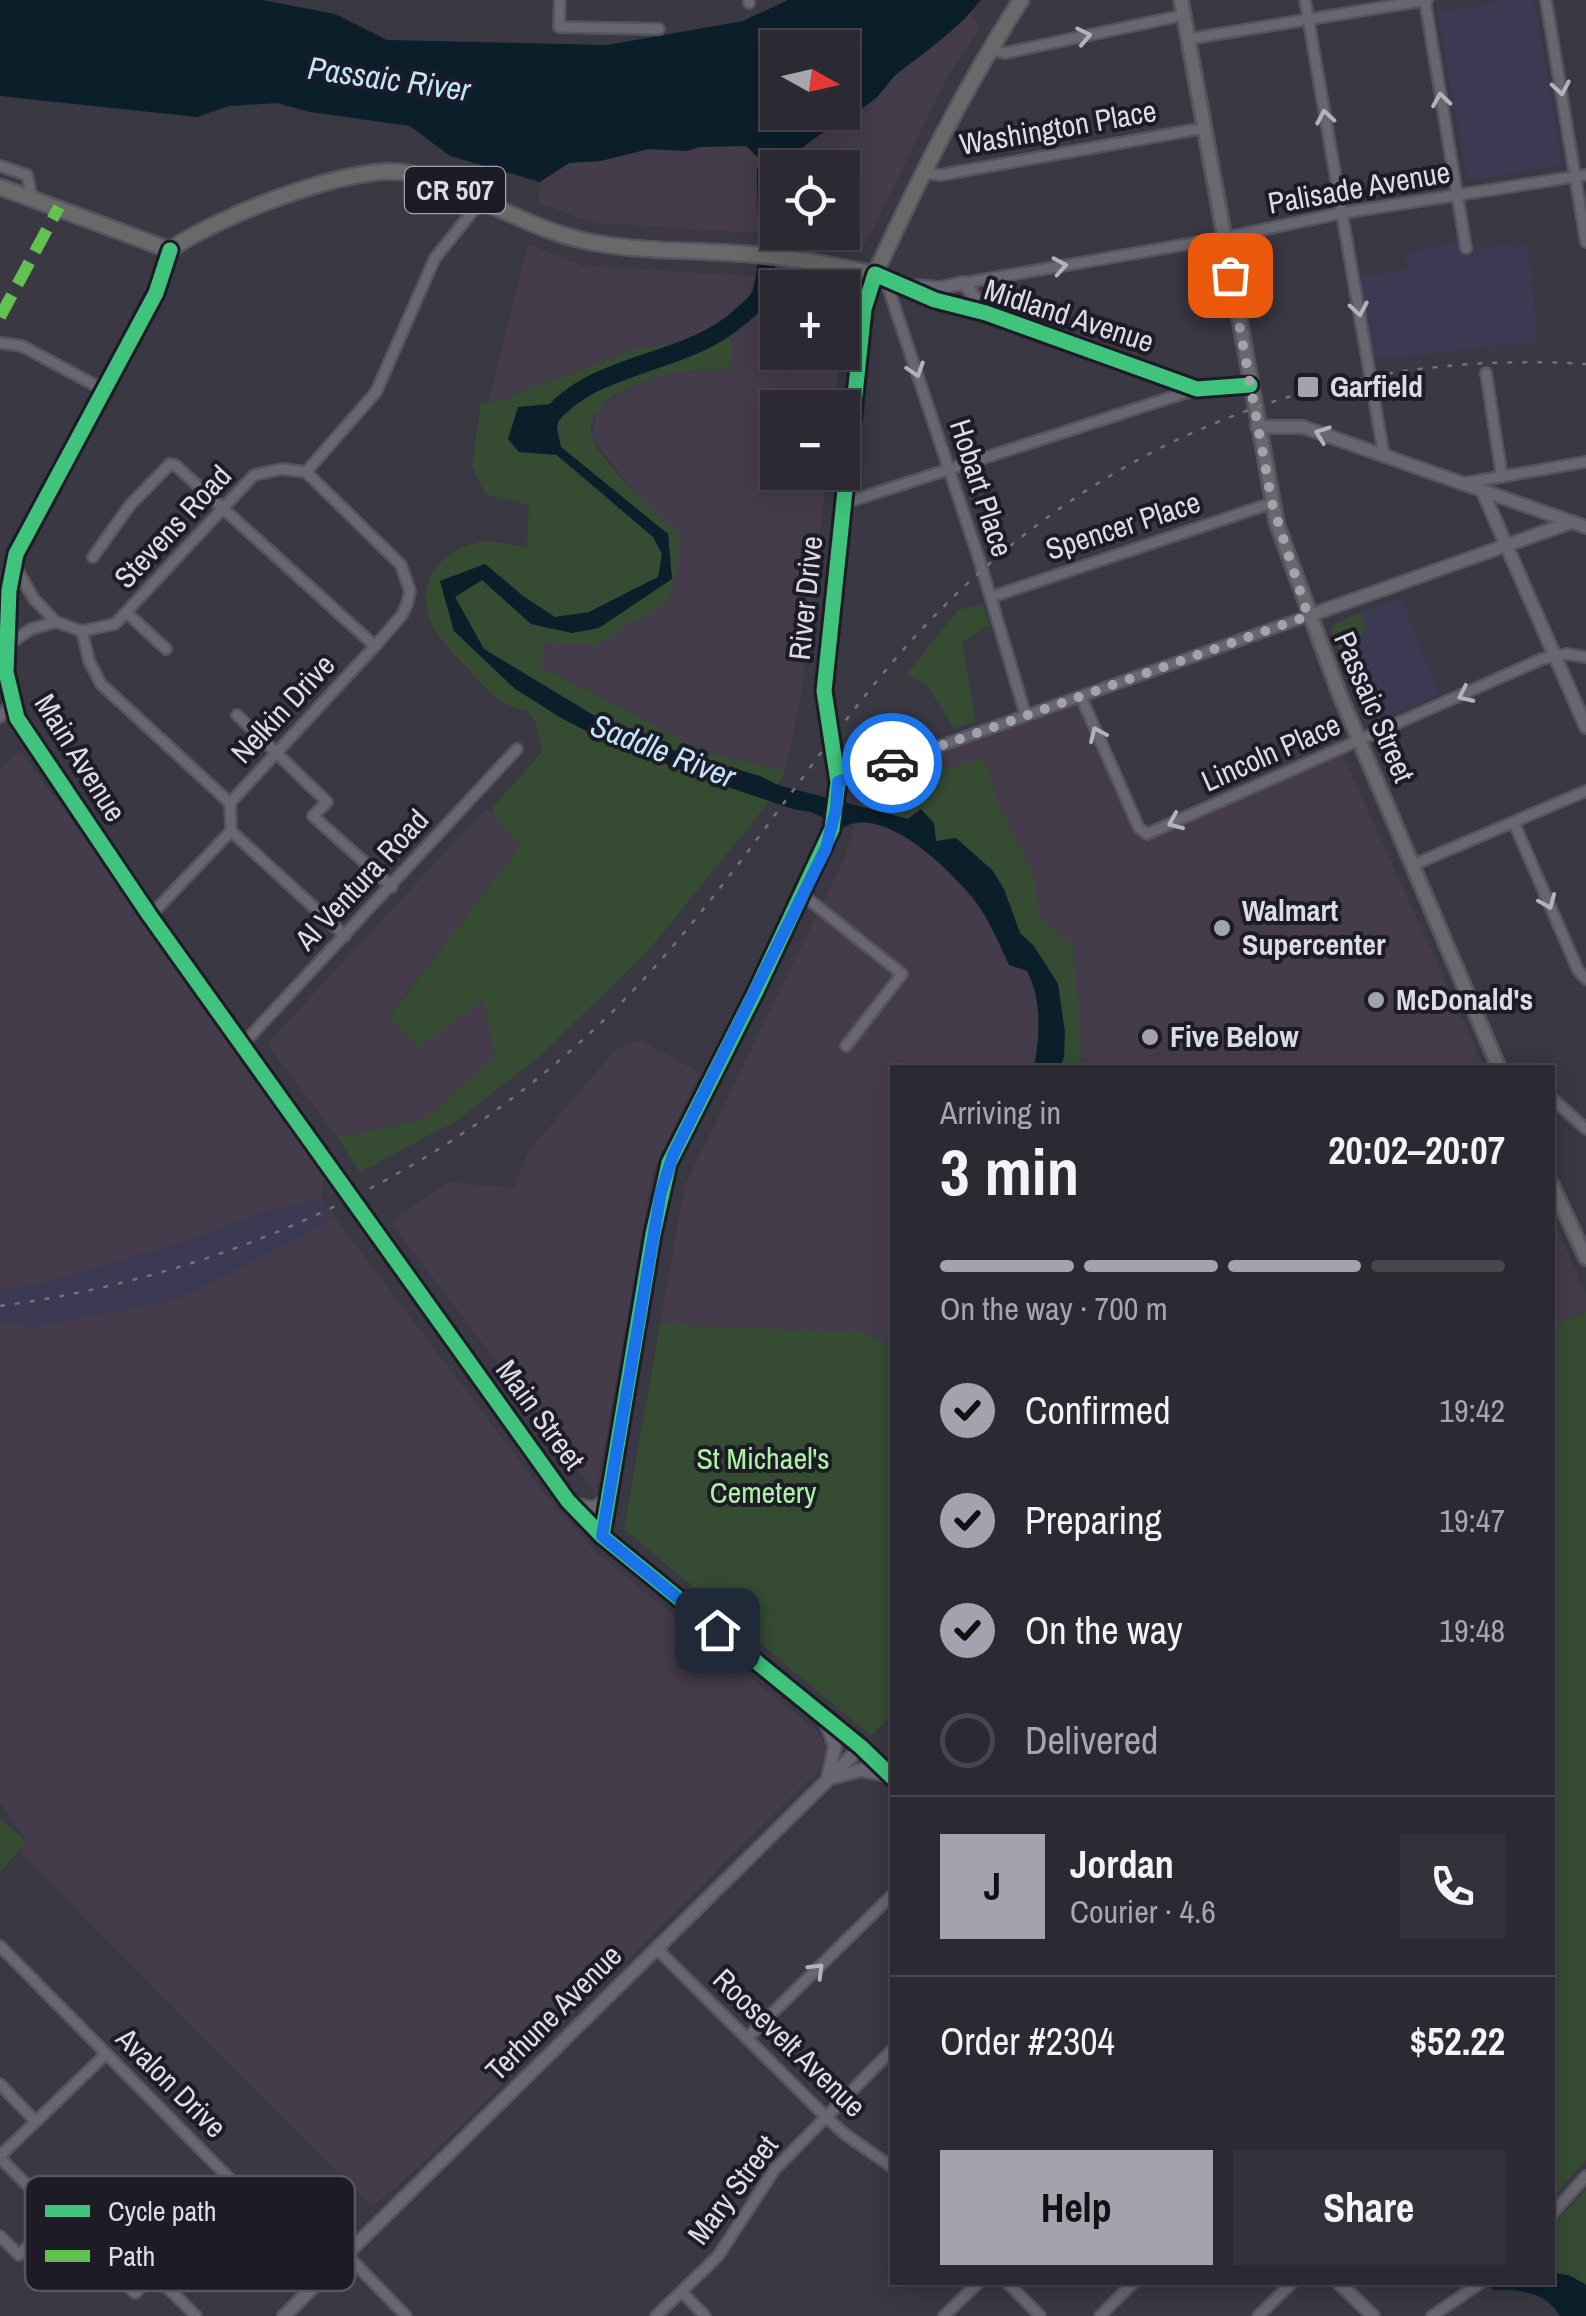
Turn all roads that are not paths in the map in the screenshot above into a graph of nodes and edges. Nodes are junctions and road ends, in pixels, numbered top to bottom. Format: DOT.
graph roads {
  1 [pos="560,0"];
  2 [pos="1021,0"];
  3 [pos="1181,0"];
  4 [pos="1304,0"];
  5 [pos="1427,0"];
  6 [pos="1546,0"];
  7 [pos="1184,16"];
  8 [pos="1308,20"];
  9 [pos="659,29"];
  10 [pos="1188,39"];
  11 [pos="989,50"];
  12 [pos="1204,128"];
  13 [pos="0,166"];
  14 [pos="921,174"];
  15 [pos="1581,176"];
  16 [pos="0,187"];
  17 [pos="1458,196"];
  18 [pos="32,198"];
  19 [pos="481,202"];
  20 [pos="1342,213"];
  21 [pos="1223,238"];
  22 [pos="1586,242"];
  23 [pos="1466,248"];
  24 [pos="170,250"];
  25 [pos="880,276"];
  26 [pos="964,283"];
  27 [pos="906,285"];
  28 [pos="986,313"];
  29 [pos="0,343"];
  30 [pos="1486,373"];
  31 [pos="1250,384"];
  32 [pos="1197,389"];
  33 [pos="104,390"];
  34 [pos="1257,426"];
  35 [pos="1384,456"];
  36 [pos="1586,462"];
  37 [pos="948,468"];
  38 [pos="306,472"];
  39 [pos="1502,476"];
  40 [pos="1462,483"];
  41 [pos="1482,490"];
  42 [pos="844,502"];
  43 [pos="1272,503"];
  44 [pos="225,507"];
  45 [pos="1572,522"];
  46 [pos="1586,527"];
  47 [pos="1506,546"];
  48 [pos="93,557"];
  49 [pos="14,564"];
  50 [pos="5,590"];
  51 [pos="990,597"];
  52 [pos="127,613"];
  53 [pos="1308,616"];
  54 [pos="56,622"];
  55 [pos="82,631"];
  56 [pos="6,646"];
  57 [pos="375,646"];
  58 [pos="166,649"];
  59 [pos="1554,656"];
  60 [pos="1586,657"];
  61 [pos="1081,697"];
  62 [pos="11,703"];
  63 [pos="238,715"];
  64 [pos="0,716"];
  65 [pos="1026,716"];
  66 [pos="1586,728"];
  67 [pos="1361,740"];
  68 [pos="517,749"];
  69 [pos="277,752"];
  70 [pos="839,786"];
  71 [pos="1586,791"];
  72 [pos="230,802"];
  73 [pos="1514,822"];
  74 [pos="231,831"];
  75 [pos="1415,864"];
  76 [pos="392,887"];
  77 [pos="803,894"];
  78 [pos="150,916"];
  79 [pos="345,936"];
  80 [pos="1586,978"];
  81 [pos="242,1044"];
  82 [pos="846,1046"];
  83 [pos="1501,1065"];
  84 [pos="1555,1101"];
  85 [pos="1586,1128"];
  86 [pos="1555,1191"];
  87 [pos="351,1196"];
  88 [pos="1586,1258"];
  89 [pos="609,1498"];
  90 [pos="568,1502"];
  91 [pos="602,1536"];
  92 [pos="823,1716"];
  93 [pos="861,1747"];
  94 [pos="890,1775"];
  95 [pos="890,1777"];
  96 [pos="826,1781"];
  97 [pos="890,1897"];
  98 [pos="0,1946"];
  99 [pos="656,1948"];
  100 [pos="748,2038"];
  101 [pos="890,2052"];
  102 [pos="106,2054"];
  103 [pos="0,2084"];
  104 [pos="825,2116"];
  105 [pos="35,2121"];
  106 [pos="0,2157"];
  107 [pos="890,2165"];
  108 [pos="227,2176"];
  109 [pos="1586,2176"];
  110 [pos="25,2183"];
  111 [pos="1555,2211"];
  112 [pos="0,2236"];
  113 [pos="355,2245"];
  114 [pos="25,2249"];
  115 [pos="355,2270"];
  116 [pos="976,2285"];
  117 [pos="1011,2285"];
  118 [pos="1131,2285"];
  119 [pos="1289,2285"];
  120 [pos="1341,2285"];
  121 [pos="1478,2285"];
  122 [pos="171,2291"];
  123 [pos="309,2291"];
  124 [pos="682,2292"];
  125 [pos="196,2316"];
  126 [pos="284,2316"];
  127 [pos="406,2316"];
  128 [pos="656,2316"];
  129 [pos="705,2316"];
  130 [pos="944,2316"];
  131 [pos="1040,2316"];
  132 [pos="1100,2316"];
  133 [pos="1258,2316"];
  134 [pos="1373,2316"];
  135 [pos="1432,2316"];
  1 -- 9 [label="street"];
  2 -- 11 [label="main road, River Drive"];
  3 -- 7 [label="main road, Passaic Street"];
  4 -- 8 [label="street"];
  5 -- 8 [label="street"];
  17 -- 5 [label="street, one-way"];
  6 -- 15 [label="street, one-way"];
  7 -- 10 [label="main road, Passaic Street"];
  11 -- 7 [label="street, one-way"];
  8 -- 10 [label="street"];
  20 -- 8 [label="street, one-way"];
  10 -- 12 [label="main road, Passaic Street"];
  11 -- 14 [label="main road, River Drive"];
  12 -- 14 [label="street, Washington Place"];
  12 -- 21 [label="main road, Passaic Street"];
  13 -- 18 [label="street"];
  14 -- 25 [label="main road, River Drive"];
  15 -- 17 [label="street, Palisade Avenue"];
  15 -- 22 [label="street"];
  16 -- 18 [label="main road"];
  17 -- 20 [label="street, Palisade Avenue"];
  17 -- 23 [label="street"];
  18 -- 24 [label="main road"];
  19 -- 24 [label="main road, Midland Avenue / CR 507"];
  19 -- 25 [label="main road, Midland Avenue / CR 507"];
  19 -- 38 [label="street"];
  20 -- 21 [label="street, Palisade Avenue"];
  20 -- 35 [label="street, one-way"];
  26 -- 21 [label="street, Palisade Avenue, one-way"];
  21 -- 31 [label="main road, Passaic Street"];
  24 -- 33 [label="street, Main Avenue"];
  25 -- 27 [label="street, Midland Avenue"];
  25 -- 37 [label="street, Hobart Place, one-way"];
  25 -- 42 [label="street, River Drive"];
  26 -- 27 [label="street, Palisade Avenue"];
  26 -- 28 [label="street, Midland Avenue"];
  27 -- 28 [label="street, Midland Avenue"];
  28 -- 32 [label="street, Midland Avenue"];
  29 -- 33 [label="street"];
  30 -- 39 [label="street"];
  31 -- 32 [label="street, Midland Avenue"];
  31 -- 34 [label="main road, Passaic Street"];
  32 -- 37 [label="street"];
  33 -- 49 [label="street, Main Avenue"];
  35 -- 34 [label="street, one-way"];
  34 -- 43 [label="main road, Passaic Street"];
  35 -- 40 [label="street"];
  36 -- 39 [label="street"];
  37 -- 42 [label="street"];
  37 -- 51 [label="street, Hobart Place"];
  38 -- 44 [label="street, Stevens Road"];
  38 -- 57 [label="street, Nelkin Drive"];
  39 -- 40 [label="street"];
  40 -- 41 [label="street"];
  41 -- 45 [label="street"];
  41 -- 47 [label="street"];
  42 -- 70 [label="street, River Drive"];
  43 -- 51 [label="street, Spencer Place"];
  43 -- 53 [label="main road, Passaic Street"];
  44 -- 48 [label="street"];
  44 -- 52 [label="street, Stevens Road"];
  44 -- 57 [label="street"];
  45 -- 46 [label="street"];
  45 -- 47 [label="street"];
  47 -- 53 [label="street"];
  47 -- 59 [label="street"];
  49 -- 50 [label="street, Main Avenue"];
  49 -- 54 [label="street"];
  50 -- 56 [label="street, Main Avenue"];
  51 -- 65 [label="street, Hobart Place"];
  52 -- 55 [label="street, Stevens Road"];
  52 -- 58 [label="street"];
  53 -- 61 [label="street"];
  53 -- 67 [label="main road, Passaic Street"];
  54 -- 55 [label="street"];
  54 -- 56 [label="street"];
  55 -- 72 [label="street, Nelkin Drive"];
  56 -- 62 [label="street, Main Avenue"];
  57 -- 69 [label="street, Nelkin Drive"];
  59 -- 60 [label="street, Lincoln Place"];
  59 -- 66 [label="street"];
  59 -- 67 [label="street, Lincoln Place, one-way"];
  61 -- 65 [label="street"];
  67 -- 61 [label="street, Lincoln Place, one-way"];
  62 -- 64 [label="street"];
  62 -- 78 [label="street, Main Avenue"];
  63 -- 69 [label="street"];
  65 -- 70 [label="street"];
  67 -- 75 [label="main road, Passaic Street"];
  68 -- 76 [label="street, Al Ventura Road"];
  69 -- 72 [label="street, Nelkin Drive"];
  69 -- 76 [label="street"];
  70 -- 77 [label="street, River Drive"];
  71 -- 73 [label="street"];
  72 -- 74 [label="street"];
  73 -- 75 [label="street"];
  73 -- 80 [label="street, one-way"];
  74 -- 78 [label="street"];
  74 -- 79 [label="street"];
  75 -- 83 [label="main road, Passaic Street"];
  76 -- 79 [label="street, Al Ventura Road"];
  77 -- 82 [label="street"];
  77 -- 89 [label="street, River Drive"];
  78 -- 81 [label="street, Main Avenue"];
  79 -- 81 [label="street, Al Ventura Road"];
  81 -- 87 [label="street, Main Avenue"];
  84 -- 85 [label="street"];
  86 -- 88 [label="main road"];
  87 -- 90 [label="street, Main Street"];
  89 -- 90 [label="street"];
  89 -- 91 [label="street, River Drive"];
  90 -- 91 [label="street, Main Street"];
  91 -- 92 [label="street, Main Street"];
  92 -- 93 [label="street, Main Street"];
  92 -- 96 [label="street"];
  93 -- 94 [label="street, Main Street"];
  93 -- 96 [label="street, Terhune Avenue"];
  95 -- 96 [label="street"];
  96 -- 99 [label="street, Terhune Avenue"];
  100 -- 97 [label="street, one-way"];
  98 -- 102 [label="street, Avalon Drive"];
  99 -- 100 [label="street, Roosevelt Avenue"];
  99 -- 113 [label="street, Terhune Avenue"];
  100 -- 104 [label="street, Roosevelt Avenue"];
  101 -- 104 [label="street, Mary Street"];
  102 -- 105 [label="street"];
  102 -- 108 [label="street, Avalon Drive"];
  103 -- 105 [label="street"];
  104 -- 107 [label="street, Roosevelt Avenue"];
  104 -- 124 [label="street, Mary Street"];
  105 -- 106 [label="street"];
  106 -- 110 [label="street"];
  109 -- 111 [label="street"];
  112 -- 114 [label="street"];
  115 -- 127 [label="street"];
  116 -- 130 [label="street"];
  117 -- 131 [label="street"];
  118 -- 132 [label="street"];
  119 -- 133 [label="street"];
  120 -- 134 [label="street"];
  121 -- 135 [label="street"];
  122 -- 125 [label="street"];
  123 -- 126 [label="street, Terhune Avenue"];
  124 -- 128 [label="street, Mary Street"];
  124 -- 129 [label="street"];
}
